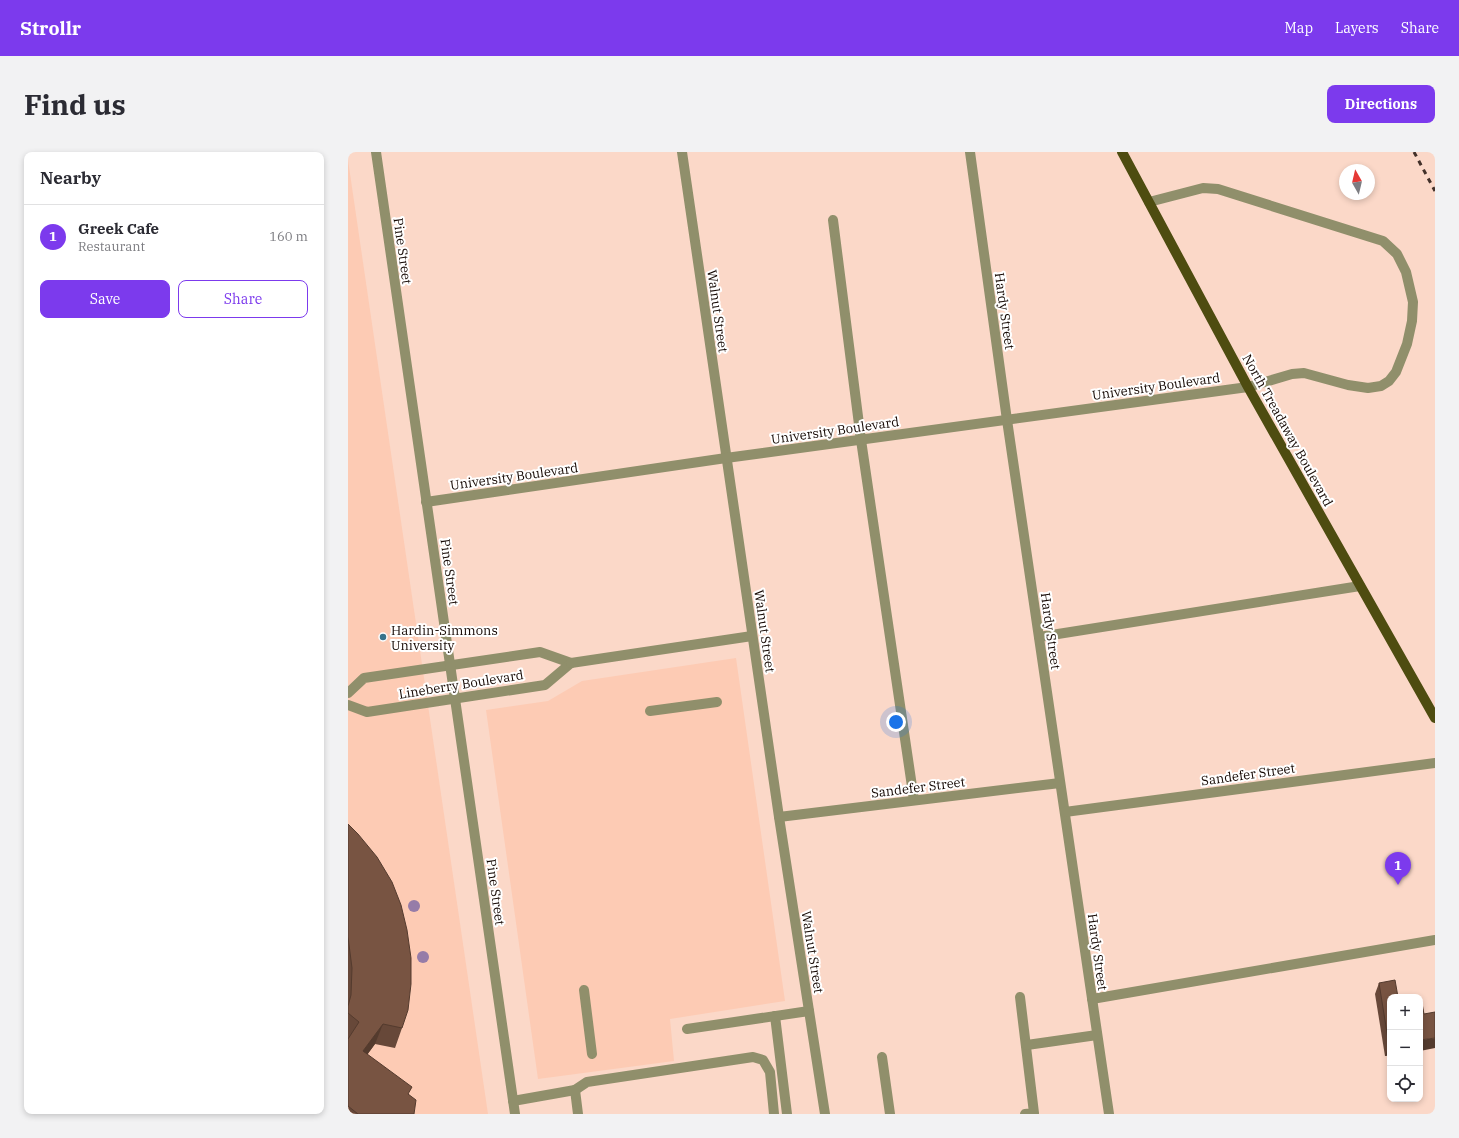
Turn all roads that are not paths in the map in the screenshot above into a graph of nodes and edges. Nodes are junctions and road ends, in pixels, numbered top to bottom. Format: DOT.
graph roads {
  1 [pos="376,152"];
  2 [pos="682,152"];
  3 [pos="970,152"];
  4 [pos="1122,152"];
  5 [pos="1149,202"];
  6 [pos="833,220"];
  7 [pos="1248,386"];
  8 [pos="1008,420"];
  9 [pos="862,440"];
  10 [pos="726,458"];
  11 [pos="426,502"];
  12 [pos="1360,586"];
  13 [pos="752,636"];
  14 [pos="1039,637"];
  15 [pos="572,663"];
  16 [pos="451,666"];
  17 [pos="348,693"];
  18 [pos="455,699"];
  19 [pos="717,702"];
  20 [pos="348,705"];
  21 [pos="650,711"];
  22 [pos="1435,718"];
  23 [pos="1435,762"];
  24 [pos="1060,783"];
  25 [pos="914,800"];
  26 [pos="1065,812"];
  27 [pos="779,817"];
  28 [pos="1435,940"];
  29 [pos="584,990"];
  30 [pos="1020,997"];
  31 [pos="1092,999"];
  32 [pos="809,1011"];
  33 [pos="775,1016"];
  34 [pos="687,1029"];
  35 [pos="1097,1035"];
  36 [pos="1027,1045"];
  37 [pos="592,1054"];
  38 [pos="882,1057"];
  39 [pos="575,1090"];
  40 [pos="513,1101"];
  41 [pos="515,1114"];
  42 [pos="578,1114"];
  43 [pos="774,1114"];
  44 [pos="787,1114"];
  45 [pos="825,1114"];
  46 [pos="890,1114"];
  47 [pos="1031,1114"];
  48 [pos="1109,1114"];
  1 -- 11 [label="street, Pine Street"];
  2 -- 10 [label="street, Walnut Street"];
  3 -- 8 [label="street, Hardy Street"];
  4 -- 5 [label="main road, North Treadaway Boulevard"];
  5 -- 7 [label="main road, North Treadaway Boulevard"];
  5 -- 7 [label="street, University Boulevard"];
  6 -- 9 [label="street"];
  7 -- 8 [label="street, University Boulevard"];
  7 -- 12 [label="main road, North Treadaway Boulevard"];
  8 -- 9 [label="street, University Boulevard"];
  8 -- 14 [label="street, Hardy Street"];
  9 -- 10 [label="street, University Boulevard"];
  9 -- 25 [label="street"];
  10 -- 11 [label="street, University Boulevard"];
  10 -- 13 [label="street, Walnut Street"];
  11 -- 16 [label="street, Pine Street"];
  12 -- 14 [label="street"];
  12 -- 22 [label="main road, North Treadaway Boulevard"];
  13 -- 15 [label="street, Lineberry Boulevard"];
  13 -- 27 [label="street, Walnut Street"];
  14 -- 24 [label="street, Hardy Street"];
  15 -- 16 [label="street, Lineberry Boulevard"];
  15 -- 18 [label="street, Lineberry Boulevard"];
  16 -- 17 [label="street, Lineberry Boulevard"];
  16 -- 18 [label="street, Pine Street"];
  18 -- 20 [label="street, Lineberry Boulevard"];
  18 -- 40 [label="street, Pine Street"];
  19 -- 21 [label="street"];
  23 -- 26 [label="street, Sandefer Street"];
  24 -- 25 [label="street, Sandefer Street"];
  24 -- 26 [label="street, Hardy Street"];
  25 -- 27 [label="street, Sandefer Street"];
  26 -- 31 [label="street, Hardy Street"];
  27 -- 32 [label="street, Walnut Street"];
  28 -- 31 [label="street"];
  29 -- 37 [label="street"];
  30 -- 36 [label="street"];
  31 -- 35 [label="street, Hardy Street"];
  32 -- 33 [label="street"];
  32 -- 45 [label="street, Walnut Street"];
  33 -- 34 [label="street"];
  33 -- 44 [label="street"];
  35 -- 36 [label="street"];
  35 -- 48 [label="street, Hardy Street"];
  36 -- 47 [label="street"];
  38 -- 46 [label="street"];
  39 -- 40 [label="street"];
  39 -- 42 [label="street"];
  39 -- 43 [label="street"];
  40 -- 41 [label="street, Pine Street"];
}
